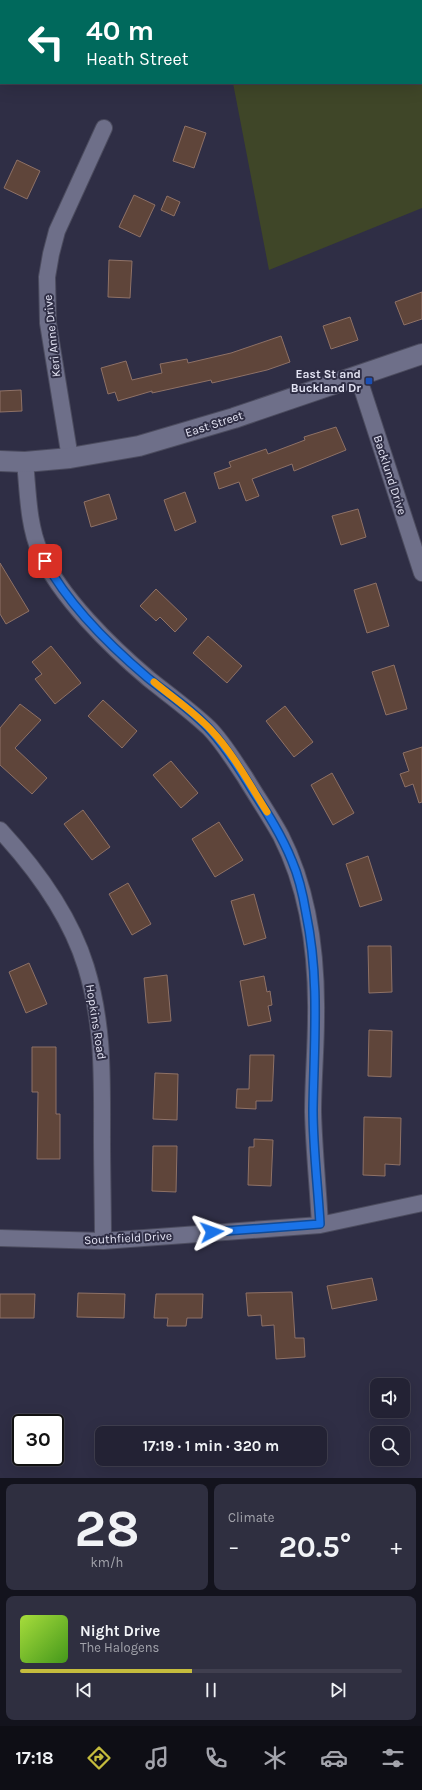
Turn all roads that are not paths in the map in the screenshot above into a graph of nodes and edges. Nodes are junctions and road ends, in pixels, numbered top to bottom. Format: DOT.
graph roads {
  1 [pos="104,128"];
  2 [pos="422,354"];
  3 [pos="358,376"];
  4 [pos="70,458"];
  5 [pos="0,461"];
  6 [pos="25,462"];
  7 [pos="422,573"];
  8 [pos="0,830"];
  9 [pos="422,1203"];
  10 [pos="320,1224"];
  11 [pos="0,1238"];
  12 [pos="104,1241"];
  1 -- 4 [label="street, Keri Anne Drive"];
  2 -- 3 [label="street, East Street"];
  3 -- 4 [label="street, East Street"];
  3 -- 7 [label="street, Backlund Drive"];
  4 -- 6 [label="street, East Street"];
  5 -- 6 [label="street, East Street"];
  6 -- 10 [label="street"];
  8 -- 12 [label="street, Hopkins Road"];
  9 -- 10 [label="street, Southfield Drive"];
  10 -- 12 [label="street, Southfield Drive"];
  11 -- 12 [label="street, Southfield Drive"];
}
